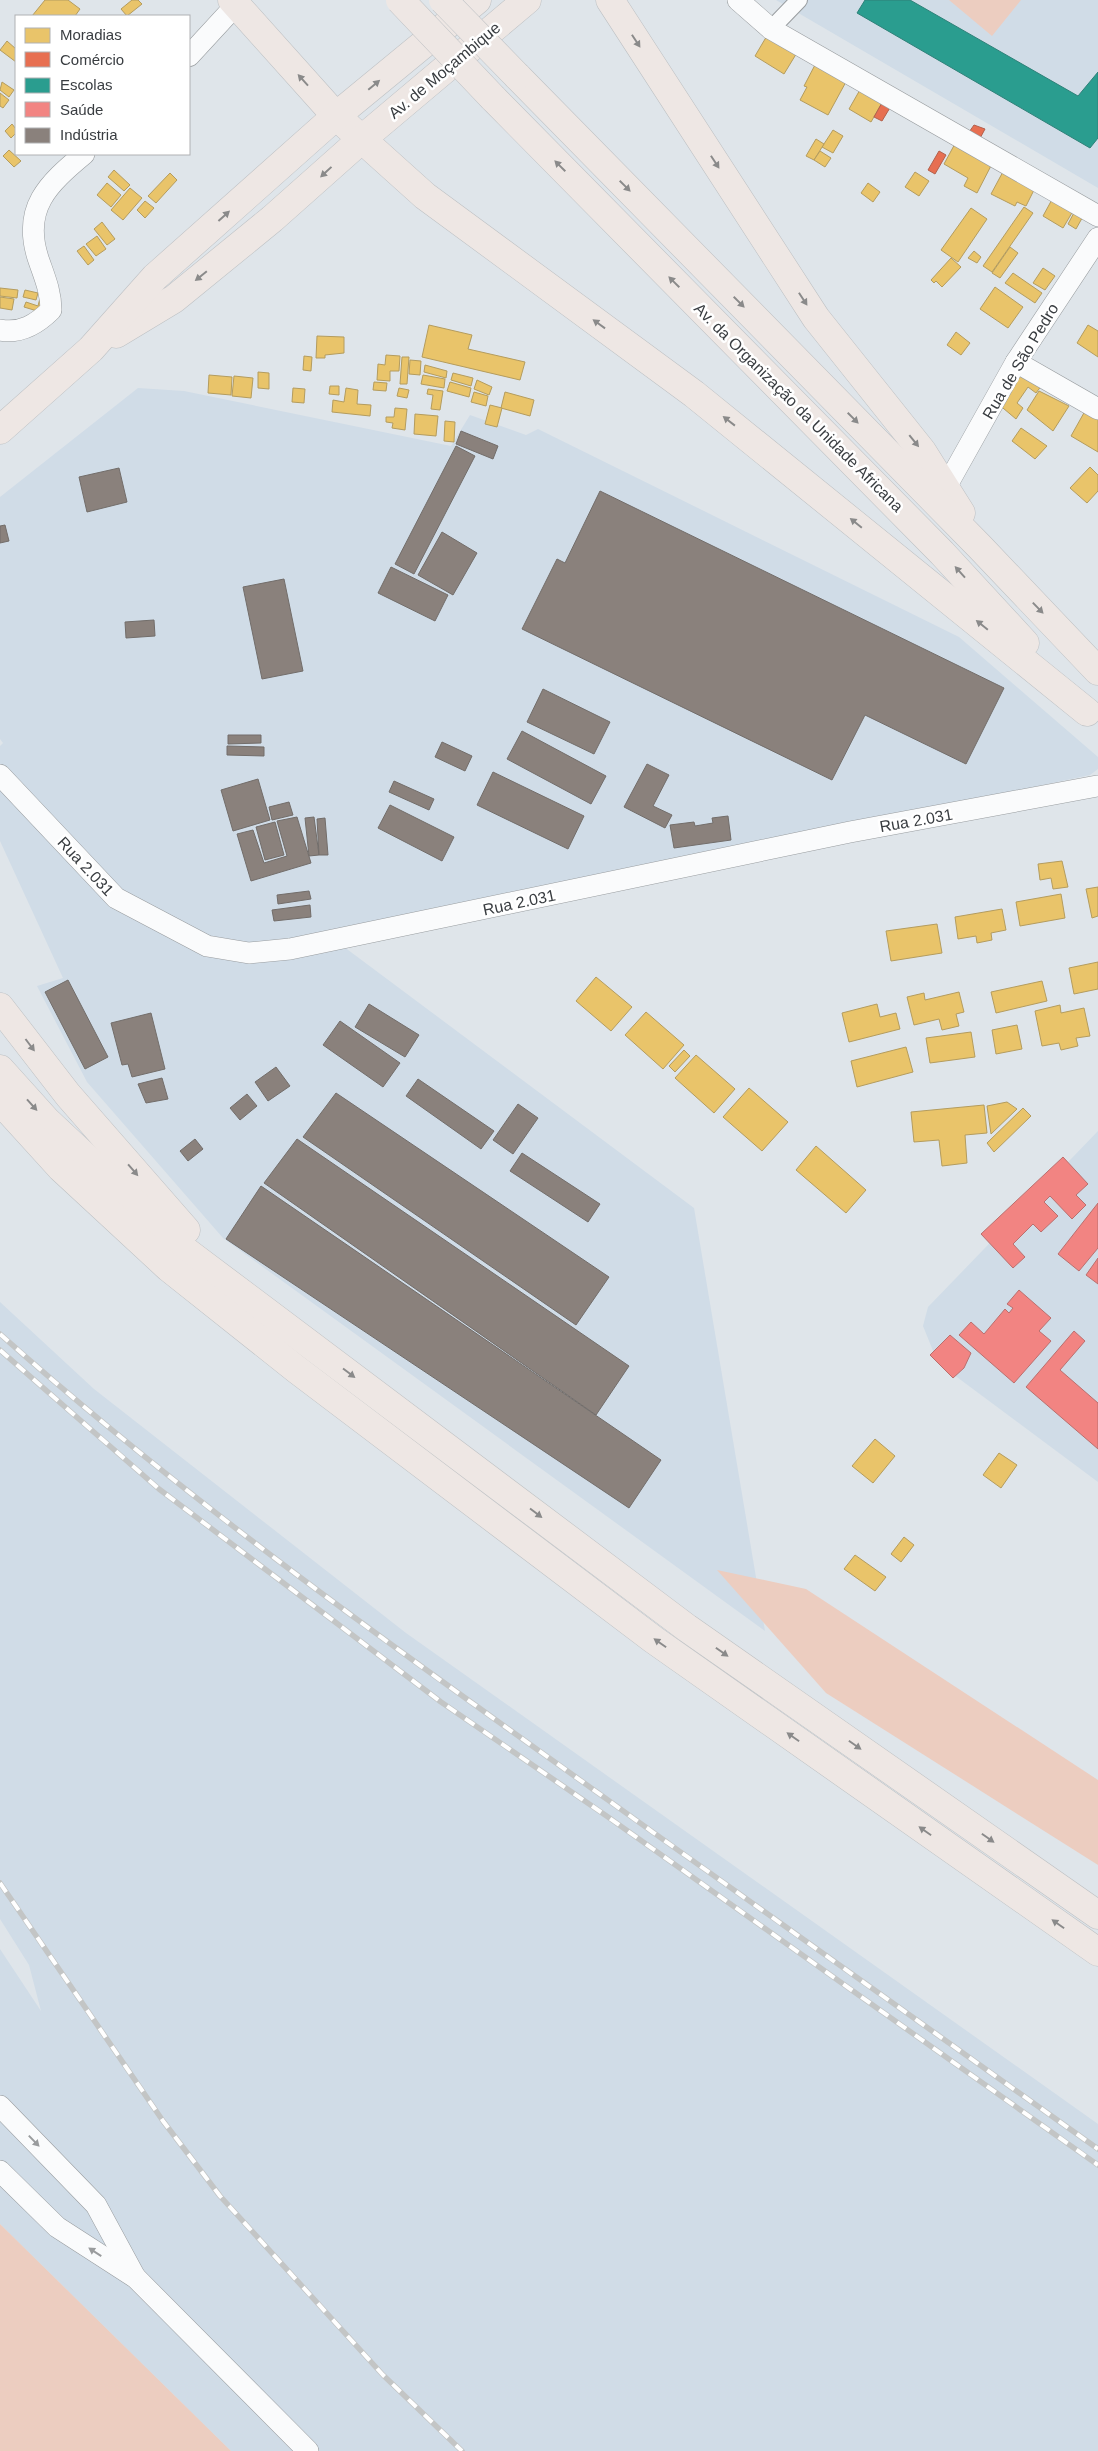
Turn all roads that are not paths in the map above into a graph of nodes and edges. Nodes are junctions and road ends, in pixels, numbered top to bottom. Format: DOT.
graph roads {
  1 [pos="400,0"];
  2 [pos="443,0"];
  3 [pos="477,0"];
  4 [pos="527,0"];
  5 [pos="610,0"];
  6 [pos="738,0"];
  7 [pos="799,0"];
  8 [pos="234,3"];
  9 [pos="771,29"];
  10 [pos="190,55"];
  11 [pos="336,116"];
  12 [pos="362,139"];
  13 [pos="83,155"];
  14 [pos="1098,216"];
  15 [pos="1098,238"];
  16 [pos="0,330"];
  17 [pos="91,349"];
  18 [pos="1016,362"];
  19 [pos="1098,410"];
  20 [pos="0,430"];
  21 [pos="946,487"];
  22 [pos="980,547"];
  23 [pos="1098,671"];
  24 [pos="1093,717"];
  25 [pos="0,775"];
  26 [pos="1097,786"];
  27 [pos="0,1006"];
  28 [pos="0,1068"];
  29 [pos="0,1101"];
  30 [pos="310,1344"];
  31 [pos="1098,1915"];
  32 [pos="1098,1952"];
  33 [pos="0,2106"];
  34 [pos="0,2170"];
  35 [pos="136,2278"];
  36 [pos="308,2451"];
  24 -- 1 [label="highway, Av. da Organização da Unidade Africana, one-way, bridge"];
  2 -- 22 [label="highway, Av. da Organização da Unidade Africana, one-way, bridge"];
  11 -- 3 [label="highway, Av. de Moçambique, one-way"];
  4 -- 12 [label="highway, Av. de Moçambique"];
  5 -- 21 [label="highway, one-way"];
  6 -- 9 [label="street"];
  7 -- 9 [label="street"];
  8 -- 10 [label="street"];
  11 -- 8 [label="highway, one-way"];
  9 -- 14 [label="street"];
  11 -- 12 [label="highway"];
  17 -- 11 [label="highway, Av. de Moçambique, one-way"];
  12 -- 17 [label="highway, Av. de Moçambique, one-way"];
  24 -- 12 [label="highway, one-way"];
  13 -- 16 [label="street"];
  15 -- 18 [label="street, Rua de São Pedro"];
  17 -- 20 [label="highway"];
  18 -- 19 [label="street"];
  18 -- 21 [label="street, Rua de São Pedro"];
  21 -- 22 [label="highway"];
  22 -- 23 [label="highway, Av. da Organização da Unidade Africana, one-way"];
  25 -- 26 [label="street, Rua 2.031"];
  27 -- 30 [label="highway, one-way"];
  28 -- 30 [label="highway, one-way"];
  32 -- 29 [label="highway, one-way"];
  30 -- 31 [label="highway, one-way"];
  33 -- 35 [label="street, one-way"];
  35 -- 34 [label="street, one-way"];
  35 -- 36 [label="street"];
}
